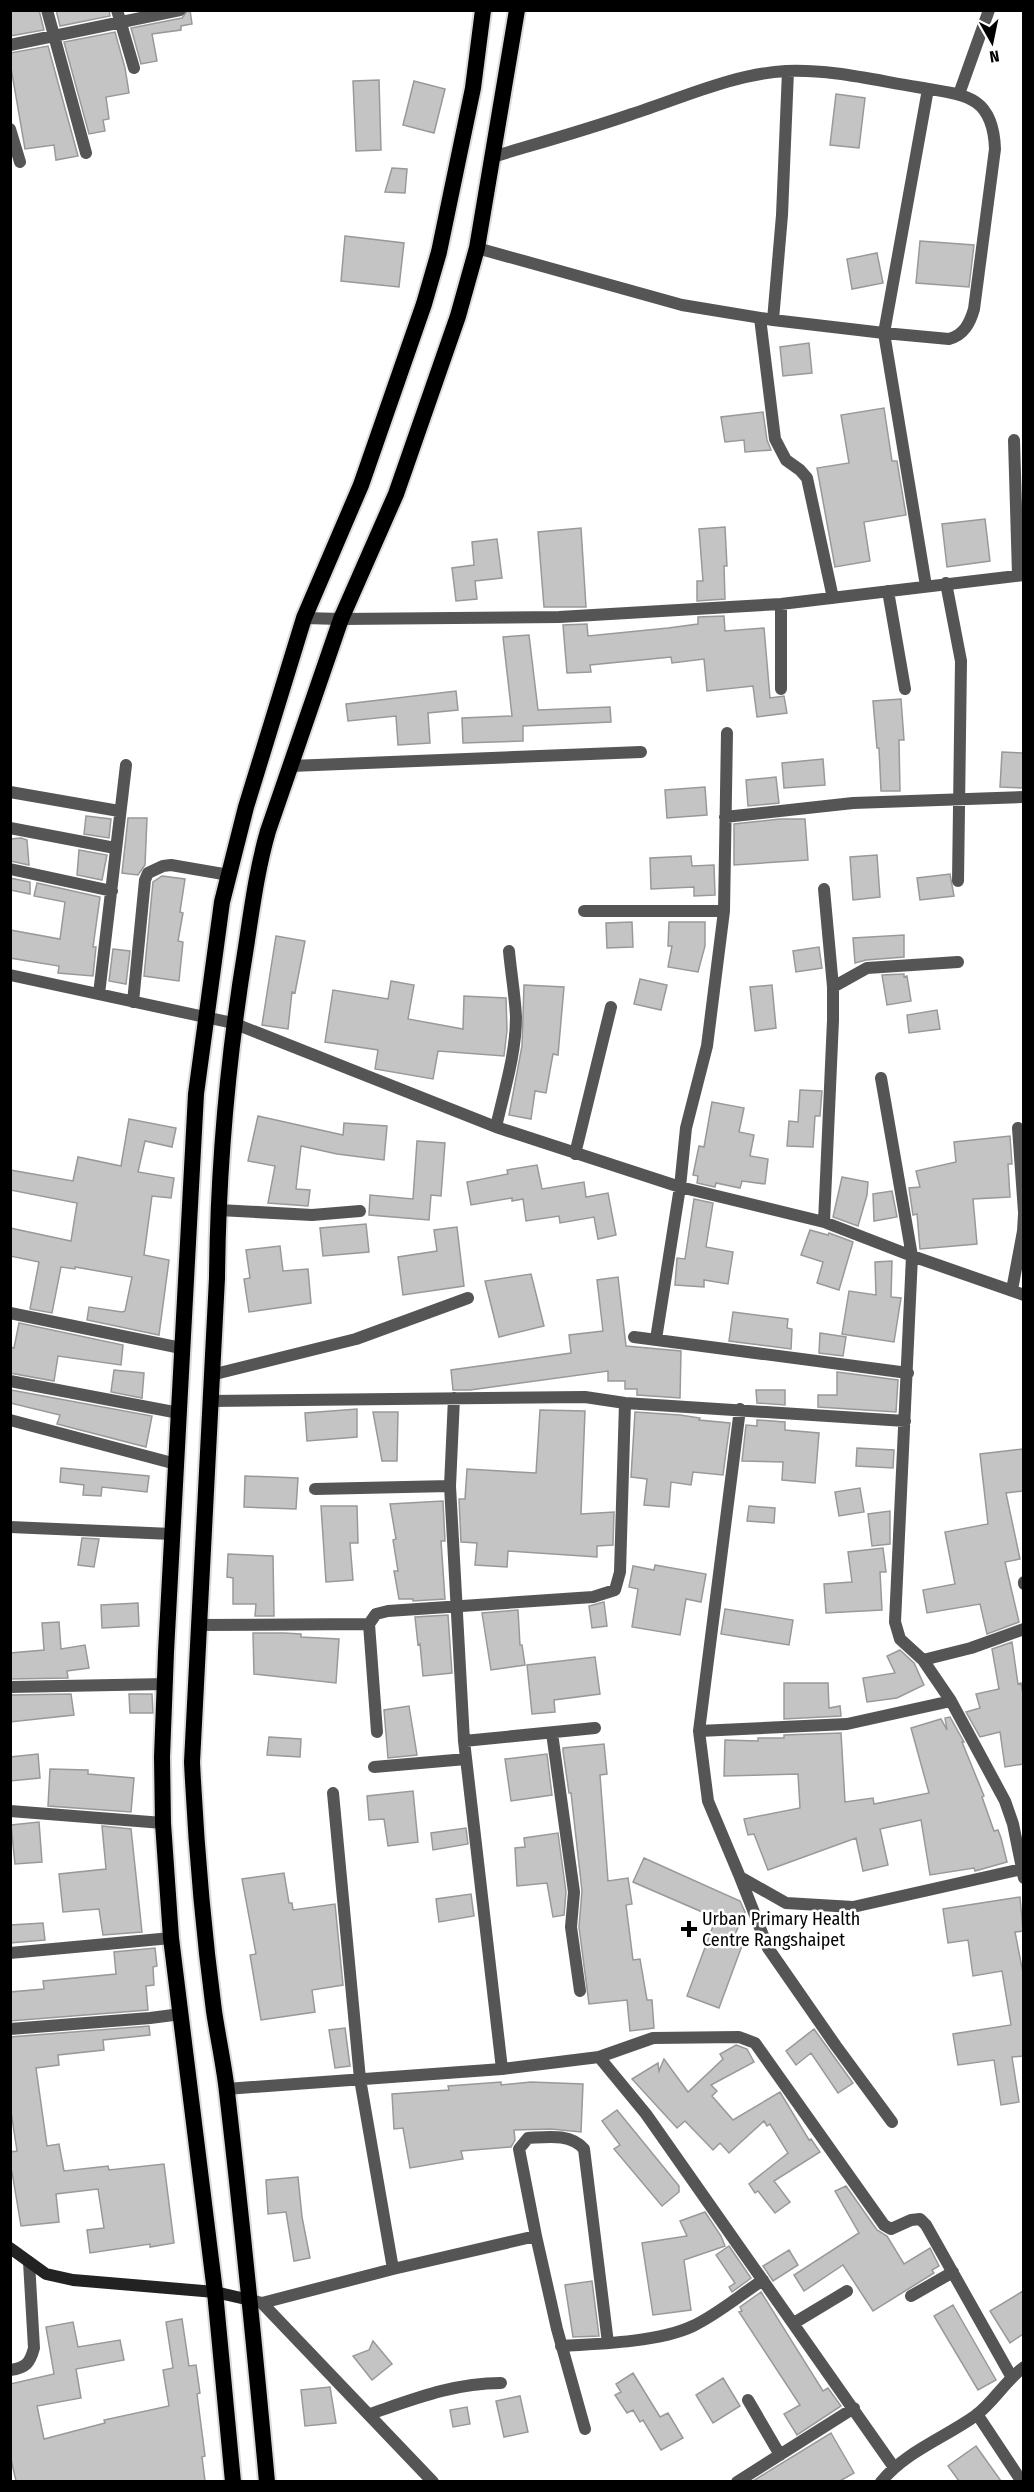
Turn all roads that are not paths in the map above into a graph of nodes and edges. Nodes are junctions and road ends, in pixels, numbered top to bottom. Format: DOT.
graph roads {
  1 [pos="47,10"];
  2 [pos="483,10"];
  3 [pos="517,10"];
  4 [pos="989,10"];
  5 [pos="178,11"];
  6 [pos="119,16"];
  7 [pos="54,35"];
  8 [pos="10,45"];
  9 [pos="134,68"];
  10 [pos="788,71"];
  11 [pos="928,89"];
  12 [pos="959,94"];
  13 [pos="10,129"];
  14 [pos="86,153"];
  15 [pos="492,157"];
  16 [pos="20,162"];
  17 [pos="477,248"];
  18 [pos="767,319"];
  19 [pos="884,333"];
  20 [pos="1014,440"];
  21 [pos="1021,575"];
  22 [pos="946,584"];
  23 [pos="926,586"];
  24 [pos="888,591"];
  25 [pos="833,598"];
  26 [pos="781,604"];
  27 [pos="304,618"];
  28 [pos="341,620"];
  29 [pos="905,688"];
  30 [pos="781,689"];
  31 [pos="727,733"];
  32 [pos="641,752"];
  33 [pos="126,765"];
  34 [pos="291,766"];
  35 [pos="10,792"];
  36 [pos="1023,797"];
  37 [pos="960,799"];
  38 [pos="119,811"];
  39 [pos="725,817"];
  40 [pos="10,828"];
  41 [pos="115,848"];
  42 [pos="10,869"];
  43 [pos="229,874"];
  44 [pos="958,881"];
  45 [pos="824,889"];
  46 [pos="112,891"];
  47 [pos="584,911"];
  48 [pos="724,911"];
  49 [pos="509,951"];
  50 [pos="958,962"];
  51 [pos="10,975"];
  52 [pos="833,987"];
  53 [pos="99,994"];
  54 [pos="133,1002"];
  55 [pos="611,1007"];
  56 [pos="208,1017"];
  57 [pos="233,1023"];
  58 [pos="881,1078"];
  59 [pos="495,1127"];
  60 [pos="1018,1128"];
  61 [pos="574,1154"];
  62 [pos="680,1187"];
  63 [pos="219,1210"];
  64 [pos="360,1211"];
  65 [pos="1023,1213"];
  66 [pos="824,1222"];
  67 [pos="912,1256"];
  68 [pos="1018,1292"];
  69 [pos="468,1298"];
  70 [pos="10,1313"];
  71 [pos="634,1337"];
  72 [pos="656,1339"];
  73 [pos="181,1348"];
  74 [pos="908,1373"];
  75 [pos="211,1375"];
  76 [pos="10,1381"];
  77 [pos="454,1398"];
  78 [pos="209,1401"];
  79 [pos="625,1402"];
  80 [pos="740,1409"];
  81 [pos="179,1413"];
  82 [pos="10,1420"];
  83 [pos="905,1421"];
  84 [pos="176,1464"];
  85 [pos="450,1486"];
  86 [pos="315,1489"];
  87 [pos="10,1527"];
  88 [pos="172,1534"];
  89 [pos="458,1607"];
  90 [pos="369,1624"];
  91 [pos="199,1625"];
  92 [pos="1023,1629"];
  93 [pos="923,1660"];
  94 [pos="166,1684"];
  95 [pos="10,1687"];
  96 [pos="951,1701"];
  97 [pos="595,1728"];
  98 [pos="699,1731"];
  99 [pos="377,1732"];
  100 [pos="552,1733"];
  101 [pos="464,1741"];
  102 [pos="466,1759"];
  103 [pos="374,1767"];
  104 [pos="333,1793"];
  105 [pos="10,1811"];
  106 [pos="163,1823"];
  107 [pos="1023,1874"];
  108 [pos="740,1877"];
  109 [pos="171,1938"];
  110 [pos="10,1953"];
  111 [pos="580,1991"];
  112 [pos="181,2014"];
  113 [pos="10,2029"];
  114 [pos="598,2057"];
  115 [pos="502,2069"];
  116 [pos="360,2079"];
  117 [pos="226,2089"];
  118 [pos="892,2122"];
  119 [pos="536,2236"];
  120 [pos="10,2248"];
  121 [pos="29,2262"];
  122 [pos="393,2269"];
  123 [pos="953,2272"];
  124 [pos="763,2280"];
  125 [pos="847,2290"];
  126 [pos="215,2292"];
  127 [pos="911,2296"];
  128 [pos="256,2301"];
  129 [pos="794,2324"];
  130 [pos="608,2343"];
  131 [pos="561,2346"];
  132 [pos="1023,2368"];
  133 [pos="10,2370"];
  134 [pos="1011,2376"];
  135 [pos="501,2383"];
  136 [pos="748,2400"];
  137 [pos="854,2408"];
  138 [pos="370,2414"];
  139 [pos="977,2414"];
  140 [pos="585,2429"];
  141 [pos="780,2455"];
  142 [pos="893,2466"];
  143 [pos="233,2481"];
  144 [pos="267,2481"];
  145 [pos="433,2481"];
  146 [pos="737,2481"];
  147 [pos="881,2481"];
  148 [pos="1022,2481"];
  1 -- 7 [label="street"];
  2 -- 27 [label="highway"];
  3 -- 15 [label="highway"];
  4 -- 12 [label="street"];
  5 -- 6 [label="street"];
  6 -- 7 [label="street"];
  6 -- 9 [label="street"];
  7 -- 8 [label="street"];
  7 -- 14 [label="street"];
  10 -- 11 [label="street"];
  10 -- 15 [label="street"];
  10 -- 18 [label="street"];
  11 -- 12 [label="street"];
  11 -- 19 [label="street"];
  12 -- 19 [label="street"];
  13 -- 16 [label="street"];
  15 -- 17 [label="highway"];
  17 -- 18 [label="street"];
  17 -- 28 [label="highway"];
  18 -- 19 [label="street"];
  18 -- 25 [label="street"];
  19 -- 23 [label="street"];
  20 -- 21 [label="street"];
  21 -- 22 [label="street"];
  22 -- 23 [label="street"];
  22 -- 37 [label="street"];
  23 -- 24 [label="street"];
  24 -- 25 [label="street"];
  24 -- 29 [label="street"];
  25 -- 26 [label="street"];
  26 -- 28 [label="street"];
  26 -- 30 [label="street"];
  27 -- 28 [label="street"];
  27 -- 43 [label="highway"];
  28 -- 34 [label="highway"];
  31 -- 39 [label="street"];
  32 -- 34 [label="street"];
  33 -- 38 [label="street"];
  34 -- 57 [label="highway"];
  35 -- 38 [label="street"];
  36 -- 37 [label="street"];
  37 -- 39 [label="street"];
  37 -- 44 [label="street"];
  38 -- 41 [label="street"];
  39 -- 48 [label="street"];
  40 -- 41 [label="street"];
  41 -- 46 [label="street"];
  42 -- 46 [label="street"];
  43 -- 54 [label="street"];
  43 -- 56 [label="highway"];
  45 -- 52 [label="street"];
  46 -- 53 [label="street"];
  47 -- 48 [label="street"];
  48 -- 62 [label="street"];
  49 -- 59 [label="street"];
  50 -- 52 [label="street"];
  51 -- 53 [label="street"];
  52 -- 66 [label="street"];
  53 -- 54 [label="street"];
  54 -- 56 [label="street"];
  55 -- 61 [label="street"];
  56 -- 57 [label="street"];
  56 -- 73 [label="highway"];
  57 -- 59 [label="street"];
  57 -- 63 [label="highway"];
  58 -- 67 [label="street"];
  59 -- 61 [label="street"];
  60 -- 65 [label="street"];
  61 -- 62 [label="street"];
  62 -- 66 [label="street"];
  62 -- 72 [label="street"];
  63 -- 64 [label="street"];
  63 -- 75 [label="highway"];
  65 -- 68 [label="street"];
  66 -- 67 [label="street"];
  67 -- 68 [label="street"];
  67 -- 74 [label="street"];
  69 -- 75 [label="street"];
  70 -- 73 [label="street"];
  71 -- 72 [label="street"];
  72 -- 74 [label="street"];
  73 -- 81 [label="highway"];
  74 -- 83 [label="street"];
  75 -- 78 [label="highway"];
  76 -- 81 [label="street"];
  77 -- 78 [label="street"];
  77 -- 79 [label="street"];
  77 -- 85 [label="street"];
  78 -- 91 [label="highway"];
  79 -- 80 [label="street"];
  79 -- 89 [label="street"];
  80 -- 83 [label="street"];
  80 -- 98 [label="street"];
  81 -- 84 [label="highway"];
  82 -- 84 [label="street"];
  83 -- 93 [label="street"];
  84 -- 88 [label="highway"];
  85 -- 86 [label="street"];
  85 -- 89 [label="street"];
  87 -- 88 [label="street"];
  88 -- 94 [label="highway"];
  89 -- 90 [label="street"];
  89 -- 101 [label="street"];
  90 -- 91 [label="street"];
  90 -- 99 [label="street"];
  91 -- 117 [label="highway"];
  92 -- 93 [label="street"];
  93 -- 96 [label="street"];
  94 -- 95 [label="street"];
  94 -- 106 [label="highway"];
  96 -- 98 [label="street"];
  96 -- 107 [label="street"];
  97 -- 100 [label="street"];
  98 -- 108 [label="street"];
  100 -- 101 [label="street"];
  100 -- 111 [label="street"];
  101 -- 102 [label="street"];
  102 -- 103 [label="street"];
  102 -- 115 [label="street"];
  104 -- 116 [label="street"];
  105 -- 106 [label="street"];
  106 -- 109 [label="highway"];
  107 -- 108 [label="street"];
  108 -- 118 [label="street"];
  109 -- 110 [label="street"];
  109 -- 112 [label="highway"];
  112 -- 113 [label="street"];
  112 -- 126 [label="highway"];
  114 -- 115 [label="street"];
  114 -- 123 [label="street"];
  114 -- 124 [label="street"];
  115 -- 116 [label="street"];
  116 -- 117 [label="street"];
  116 -- 122 [label="street"];
  117 -- 128 [label="highway"];
  119 -- 122 [label="street"];
  119 -- 130 [label="street"];
  119 -- 131 [label="street"];
  120 -- 121 [label="main road"];
  121 -- 126 [label="main road"];
  121 -- 133 [label="street"];
  122 -- 128 [label="street"];
  123 -- 127 [label="street"];
  123 -- 134 [label="street"];
  124 -- 129 [label="street"];
  124 -- 130 [label="street"];
  125 -- 129 [label="street"];
  126 -- 128 [label="main road"];
  126 -- 143 [label="highway"];
  128 -- 138 [label="street"];
  128 -- 144 [label="highway"];
  129 -- 137 [label="street"];
  130 -- 131 [label="street"];
  131 -- 140 [label="street"];
  132 -- 134 [label="street"];
  134 -- 139 [label="street"];
  135 -- 138 [label="street"];
  136 -- 141 [label="street"];
  137 -- 141 [label="street"];
  137 -- 142 [label="street"];
  138 -- 145 [label="street"];
  139 -- 142 [label="street"];
  139 -- 148 [label="street"];
  141 -- 146 [label="street"];
  142 -- 147 [label="street"];
}
